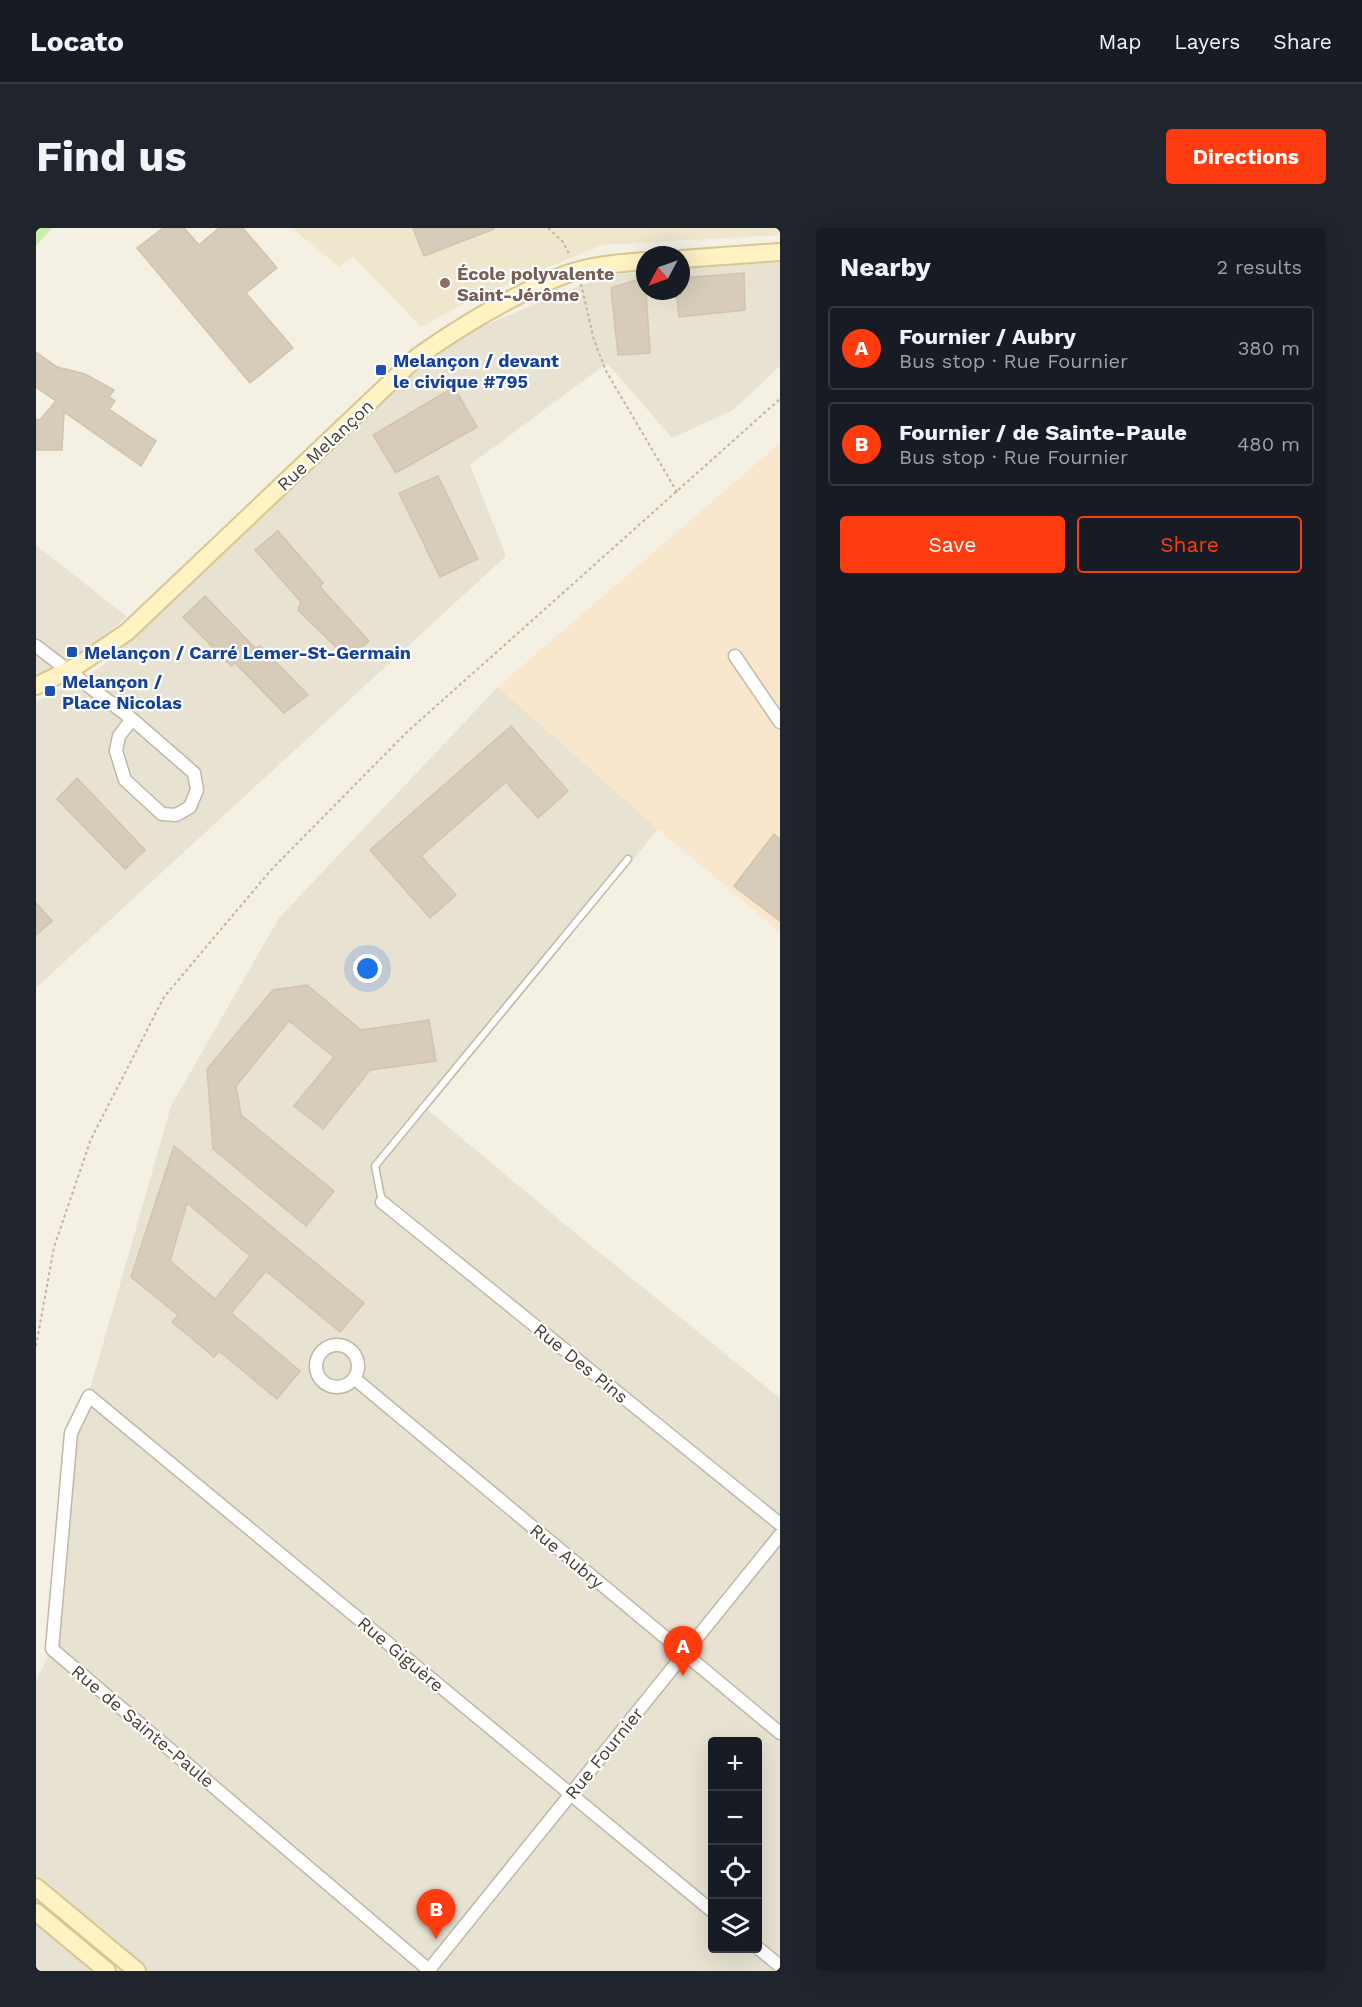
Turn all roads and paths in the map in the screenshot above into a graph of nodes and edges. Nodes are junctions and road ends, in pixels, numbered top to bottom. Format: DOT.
graph roads {
  1 [pos="548,228"];
  2 [pos="780,252"];
  3 [pos="690,258"];
  4 [pos="636,262"];
  5 [pos="578,271"];
  6 [pos="780,399"];
  7 [pos="677,492"];
  8 [pos="36,646"];
  9 [pos="735,656"];
  10 [pos="67,671"];
  11 [pos="36,686"];
  12 [pos="132,719"];
  13 [pos="780,722"];
  14 [pos="628,859"];
  15 [pos="382,1202"];
  16 [pos="36,1346"];
  17 [pos="354,1379"];
  18 [pos="89,1396"];
  19 [pos="780,1524"];
  20 [pos="780,1535"];
  21 [pos="684,1653"];
  22 [pos="780,1733"];
  23 [pos="571,1794"];
  24 [pos="36,1887"];
  25 [pos="708,1908"];
  26 [pos="36,1912"];
  27 [pos="762,1951"];
  28 [pos="780,1966"];
  29 [pos="107,1971"];
  30 [pos="138,1971"];
  31 [pos="429,1971"];
  1 -- 5 [label="path"];
  2 -- 3 [label="street"];
  4 -- 5 [label="street, Rue Melançon"];
  5 -- 7 [label="path"];
  5 -- 10 [label="street, Rue Melançon"];
  6 -- 7 [label="path"];
  7 -- 16 [label="path"];
  8 -- 10 [label="street"];
  9 -- 13 [label="street"];
  10 -- 11 [label="street, Rue Melançon"];
  10 -- 12 [label="street"];
  12 -- 12 [label="street"];
  14 -- 15 [label="lane"];
  15 -- 19 [label="street, Rue Des Pins"];
  17 -- 21 [label="street, Rue Aubry"];
  18 -- 23 [label="street, Rue Giguère"];
  18 -- 31 [label="street, Rue de Sainte-Paule"];
  20 -- 21 [label="street, Rue Fournier"];
  21 -- 22 [label="street, Rue Aubry"];
  21 -- 23 [label="street, Rue Fournier"];
  23 -- 25 [label="street, Rue Giguère"];
  23 -- 31 [label="street, Rue Fournier"];
  24 -- 30 [label="street"];
  26 -- 29 [label="street"];
  27 -- 28 [label="street"];
}
